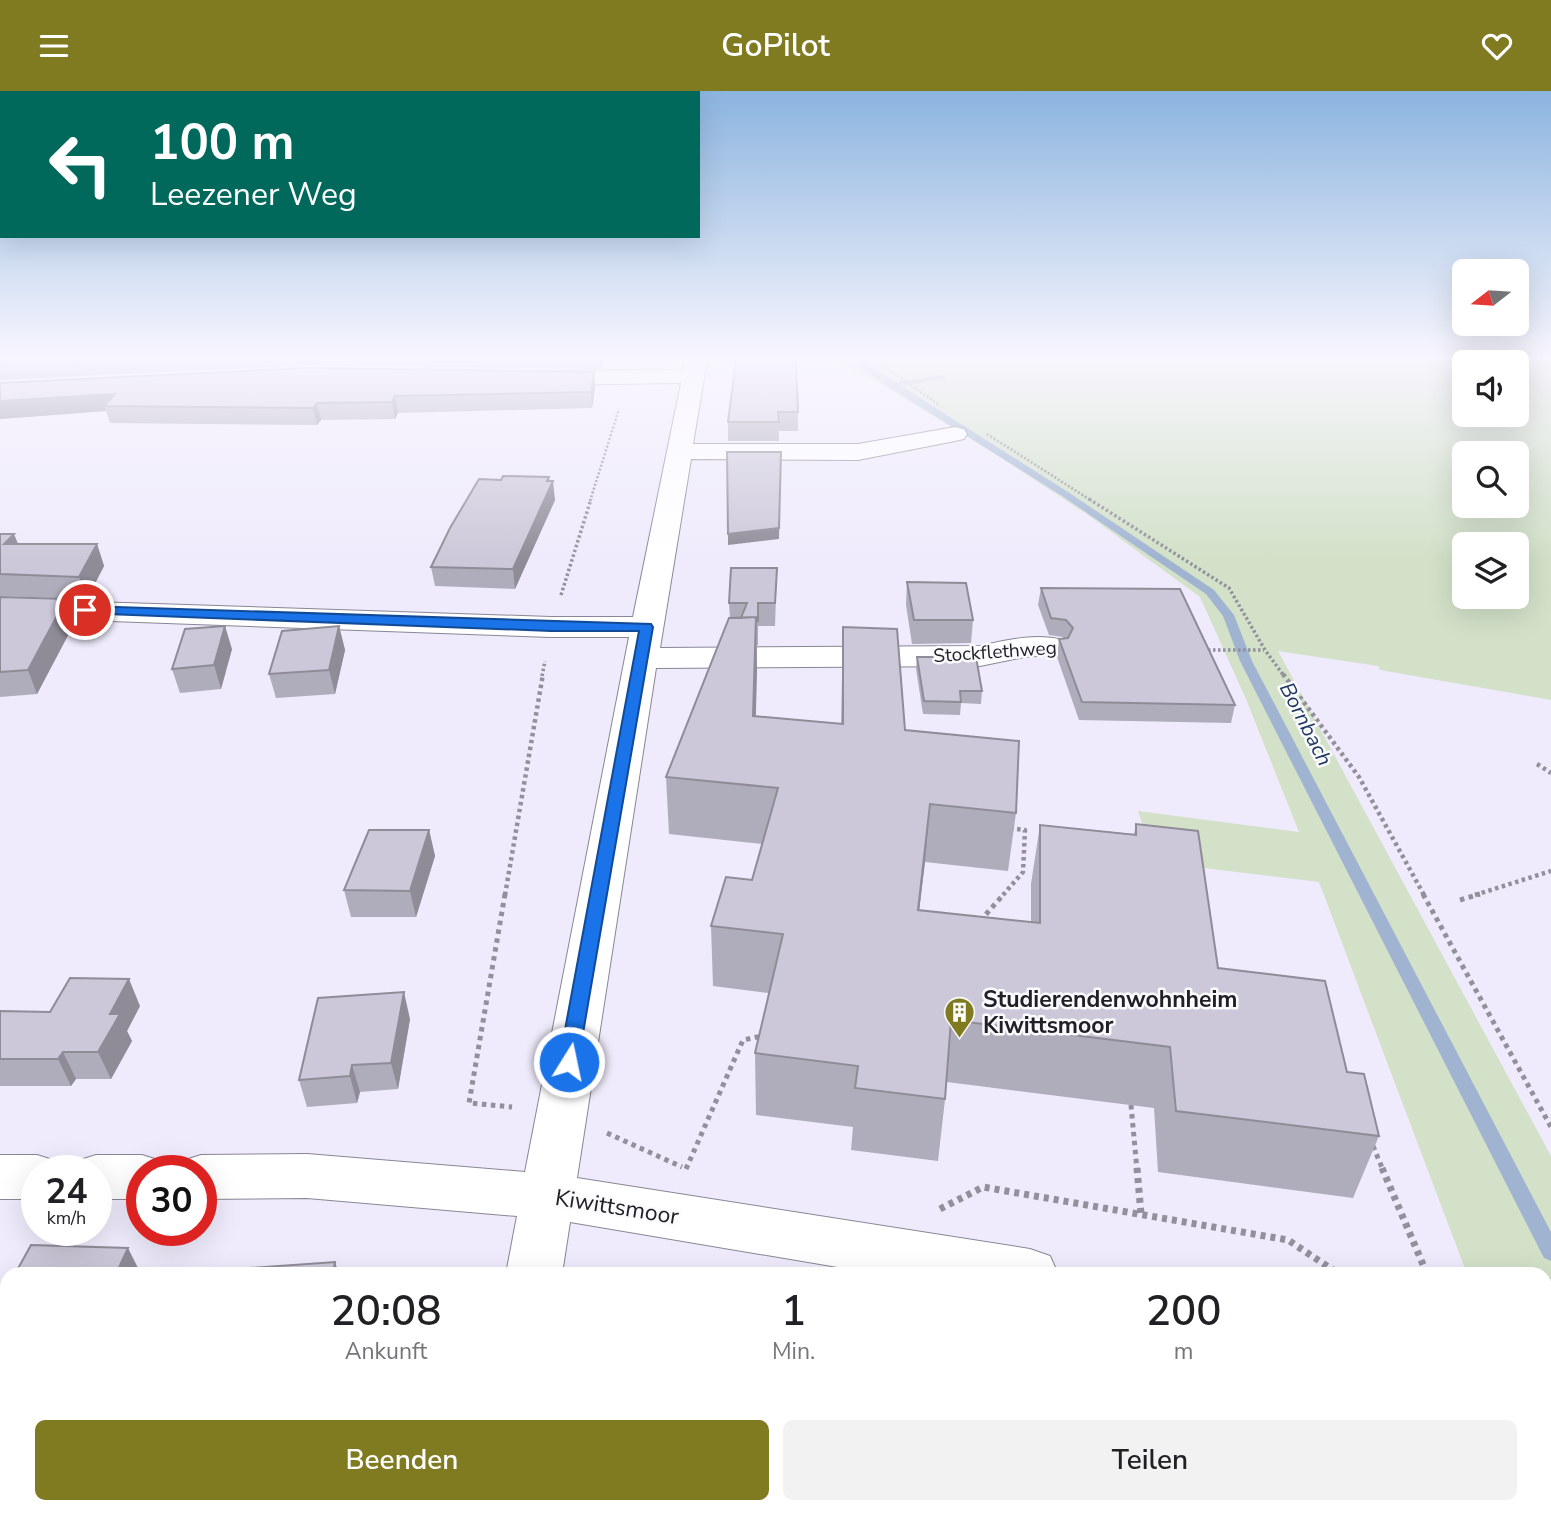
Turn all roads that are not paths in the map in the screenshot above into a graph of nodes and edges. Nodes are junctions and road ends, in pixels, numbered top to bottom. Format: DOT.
graph roads {
  1 [pos="683,426"];
  2 [pos="967,431"];
  3 [pos="679,451"];
  4 [pos="0,608"];
  5 [pos="643,643"];
  6 [pos="1052,647"];
  7 [pos="0,1177"];
  8 [pos="21,1177"];
  9 [pos="217,1177"];
  10 [pos="547,1196"];
  11 [pos="535,1267"];
  12 [pos="987,1267"];
  1 -- 3 [label="street"];
  2 -- 3 [label="street"];
  3 -- 5 [label="street"];
  4 -- 5 [label="street, Stockflethweg"];
  5 -- 6 [label="street, Stockflethweg"];
  5 -- 10 [label="street"];
  7 -- 8 [label="street"];
  9 -- 10 [label="street, Kiwittsmoor"];
  10 -- 11 [label="street"];
  10 -- 12 [label="street, Kiwittsmoor"];
}
